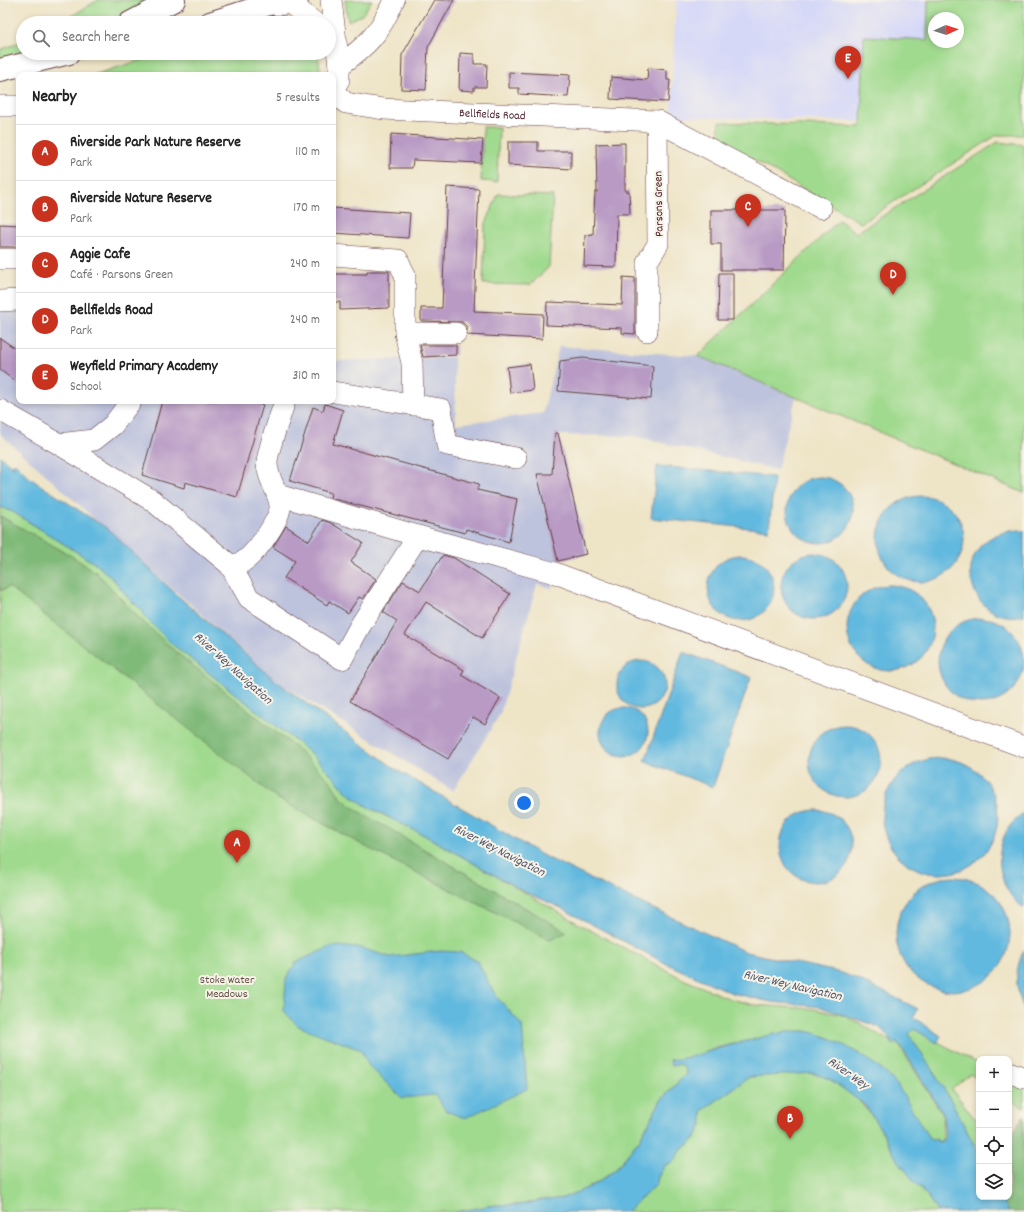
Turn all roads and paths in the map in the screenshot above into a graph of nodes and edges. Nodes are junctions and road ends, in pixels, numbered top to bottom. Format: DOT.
graph roads {
  1 [pos="174,0"];
  2 [pos="331,0"];
  3 [pos="394,0"];
  4 [pos="279,2"];
  5 [pos="143,16"];
  6 [pos="233,16"];
  7 [pos="303,16"];
  8 [pos="333,16"];
  9 [pos="336,41"];
  10 [pos="41,60"];
  11 [pos="336,60"];
  12 [pos="339,66"];
  13 [pos="0,70"];
  14 [pos="336,86"];
  15 [pos="336,94"];
  16 [pos="0,106"];
  17 [pos="16,106"];
  18 [pos="657,121"];
  19 [pos="821,208"];
  20 [pos="336,255"];
  21 [pos="0,259"];
  22 [pos="16,259"];
  23 [pos="16,300"];
  24 [pos="0,301"];
  25 [pos="647,331"];
  26 [pos="456,333"];
  27 [pos="405,334"];
  28 [pos="336,392"];
  29 [pos="129,404"];
  30 [pos="284,404"];
  31 [pos="414,405"];
  32 [pos="0,410"];
  33 [pos="59,444"];
  34 [pos="516,458"];
  35 [pos="278,495"];
  36 [pos="418,536"];
  37 [pos="230,566"];
  38 [pos="1024,746"];
  39 [pos="1012,1073"];
  40 [pos="1024,1078"];
  1 -- 5 [label="main road"];
  2 -- 8 [label="street"];
  3 -- 12 [label="street"];
  4 -- 6 [label="main road"];
  4 -- 7 [label="street"];
  9 -- 12 [label="street"];
  10 -- 13 [label="main road"];
  11 -- 12 [label="street"];
  12 -- 14 [label="street"];
  15 -- 18 [label="street, Bellfields Road"];
  16 -- 17 [label="street"];
  18 -- 19 [label="street"];
  18 -- 25 [label="street, Parsons Green"];
  20 -- 27 [label="street"];
  21 -- 22 [label="street"];
  23 -- 24 [label="street"];
  26 -- 27 [label="street"];
  27 -- 31 [label="street"];
  28 -- 31 [label="street"];
  29 -- 33 [label="street"];
  30 -- 35 [label="street"];
  31 -- 34 [label="street"];
  32 -- 33 [label="street"];
  33 -- 37 [label="street"];
  35 -- 36 [label="street"];
  35 -- 37 [label="street"];
  36 -- 37 [label="street"];
  36 -- 38 [label="street"];
  39 -- 40 [label="street"];
}
